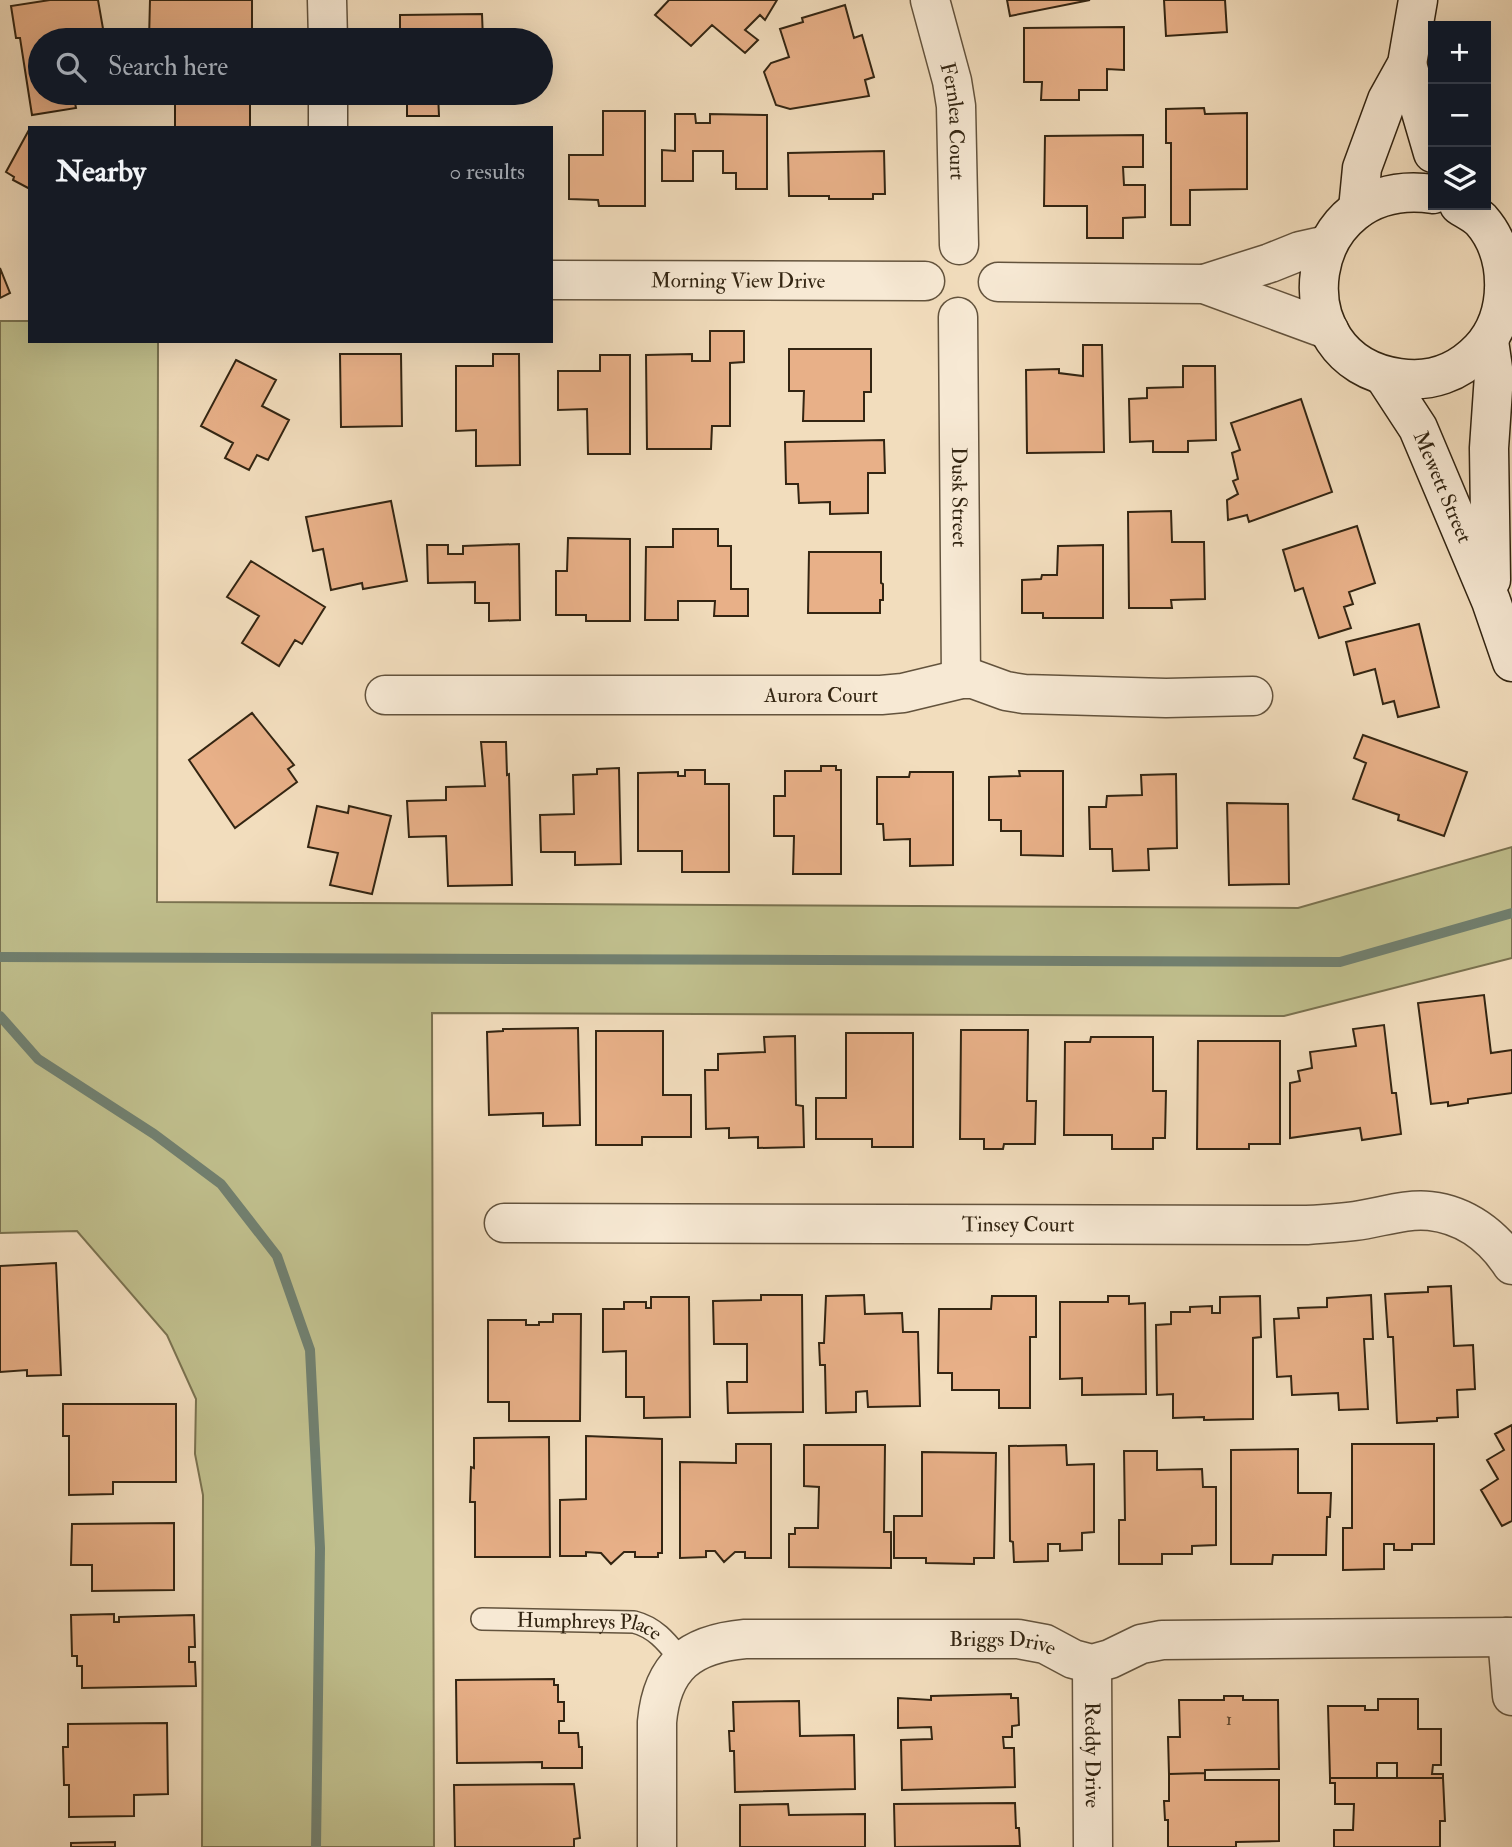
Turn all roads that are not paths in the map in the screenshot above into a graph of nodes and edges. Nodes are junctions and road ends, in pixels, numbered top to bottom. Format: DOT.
graph roads {
  1 [pos="327,0"];
  2 [pos="930,0"];
  3 [pos="1418,0"];
  4 [pos="328,28"];
  5 [pos="1407,64"];
  6 [pos="328,105"];
  7 [pos="328,126"];
  8 [pos="1431,147"];
  9 [pos="1428,194"];
  10 [pos="1358,209"];
  11 [pos="1484,216"];
  12 [pos="959,245"];
  13 [pos="1327,245"];
  14 [pos="553,280"];
  15 [pos="1509,280"];
  16 [pos="925,281"];
  17 [pos="998,282"];
  18 [pos="1203,284"];
  19 [pos="958,317"];
  20 [pos="1329,330"];
  21 [pos="1489,341"];
  22 [pos="1384,376"];
  23 [pos="1491,601"];
  24 [pos="1512,662"];
  25 [pos="961,678"];
  26 [pos="385,695"];
  27 [pos="1253,696"];
  28 [pos="504,1223"];
  29 [pos="1512,1265"];
  30 [pos="482,1619"];
  31 [pos="1510,1637"];
  32 [pos="682,1661"];
  33 [pos="1092,1664"];
  34 [pos="1512,1696"];
  35 [pos="657,1847"];
  36 [pos="1093,1847"];
  1 -- 4 [label="street"];
  2 -- 12 [label="street, Fernlea Court"];
  3 -- 5 [label="street"];
  5 -- 8 [label="street"];
  5 -- 10 [label="street"];
  6 -- 7 [label="street"];
  9 -- 10 [label="street"];
  10 -- 13 [label="street"];
  11 -- 15 [label="street"];
  12 -- 16 [label="street"];
  12 -- 17 [label="street"];
  13 -- 18 [label="street"];
  13 -- 20 [label="street"];
  14 -- 16 [label="street, Morning View Drive"];
  15 -- 21 [label="street"];
  16 -- 19 [label="street"];
  17 -- 18 [label="street"];
  17 -- 19 [label="street"];
  18 -- 20 [label="street"];
  19 -- 25 [label="street, Dusk Street"];
  20 -- 22 [label="street"];
  21 -- 22 [label="street"];
  21 -- 23 [label="street, Mewett Street"];
  22 -- 23 [label="street, Mewett Street"];
  23 -- 24 [label="street, Mewett Street"];
  25 -- 26 [label="street, Aurora Court"];
  25 -- 27 [label="street, Aurora Court"];
  28 -- 29 [label="street, Tinsey Court"];
  30 -- 32 [label="lane, Humphreys Place"];
  31 -- 33 [label="street"];
  31 -- 34 [label="street"];
  32 -- 33 [label="street, Briggs Drive"];
  32 -- 35 [label="street, Briggs Drive"];
  33 -- 36 [label="street, Reddy Drive"];
}
